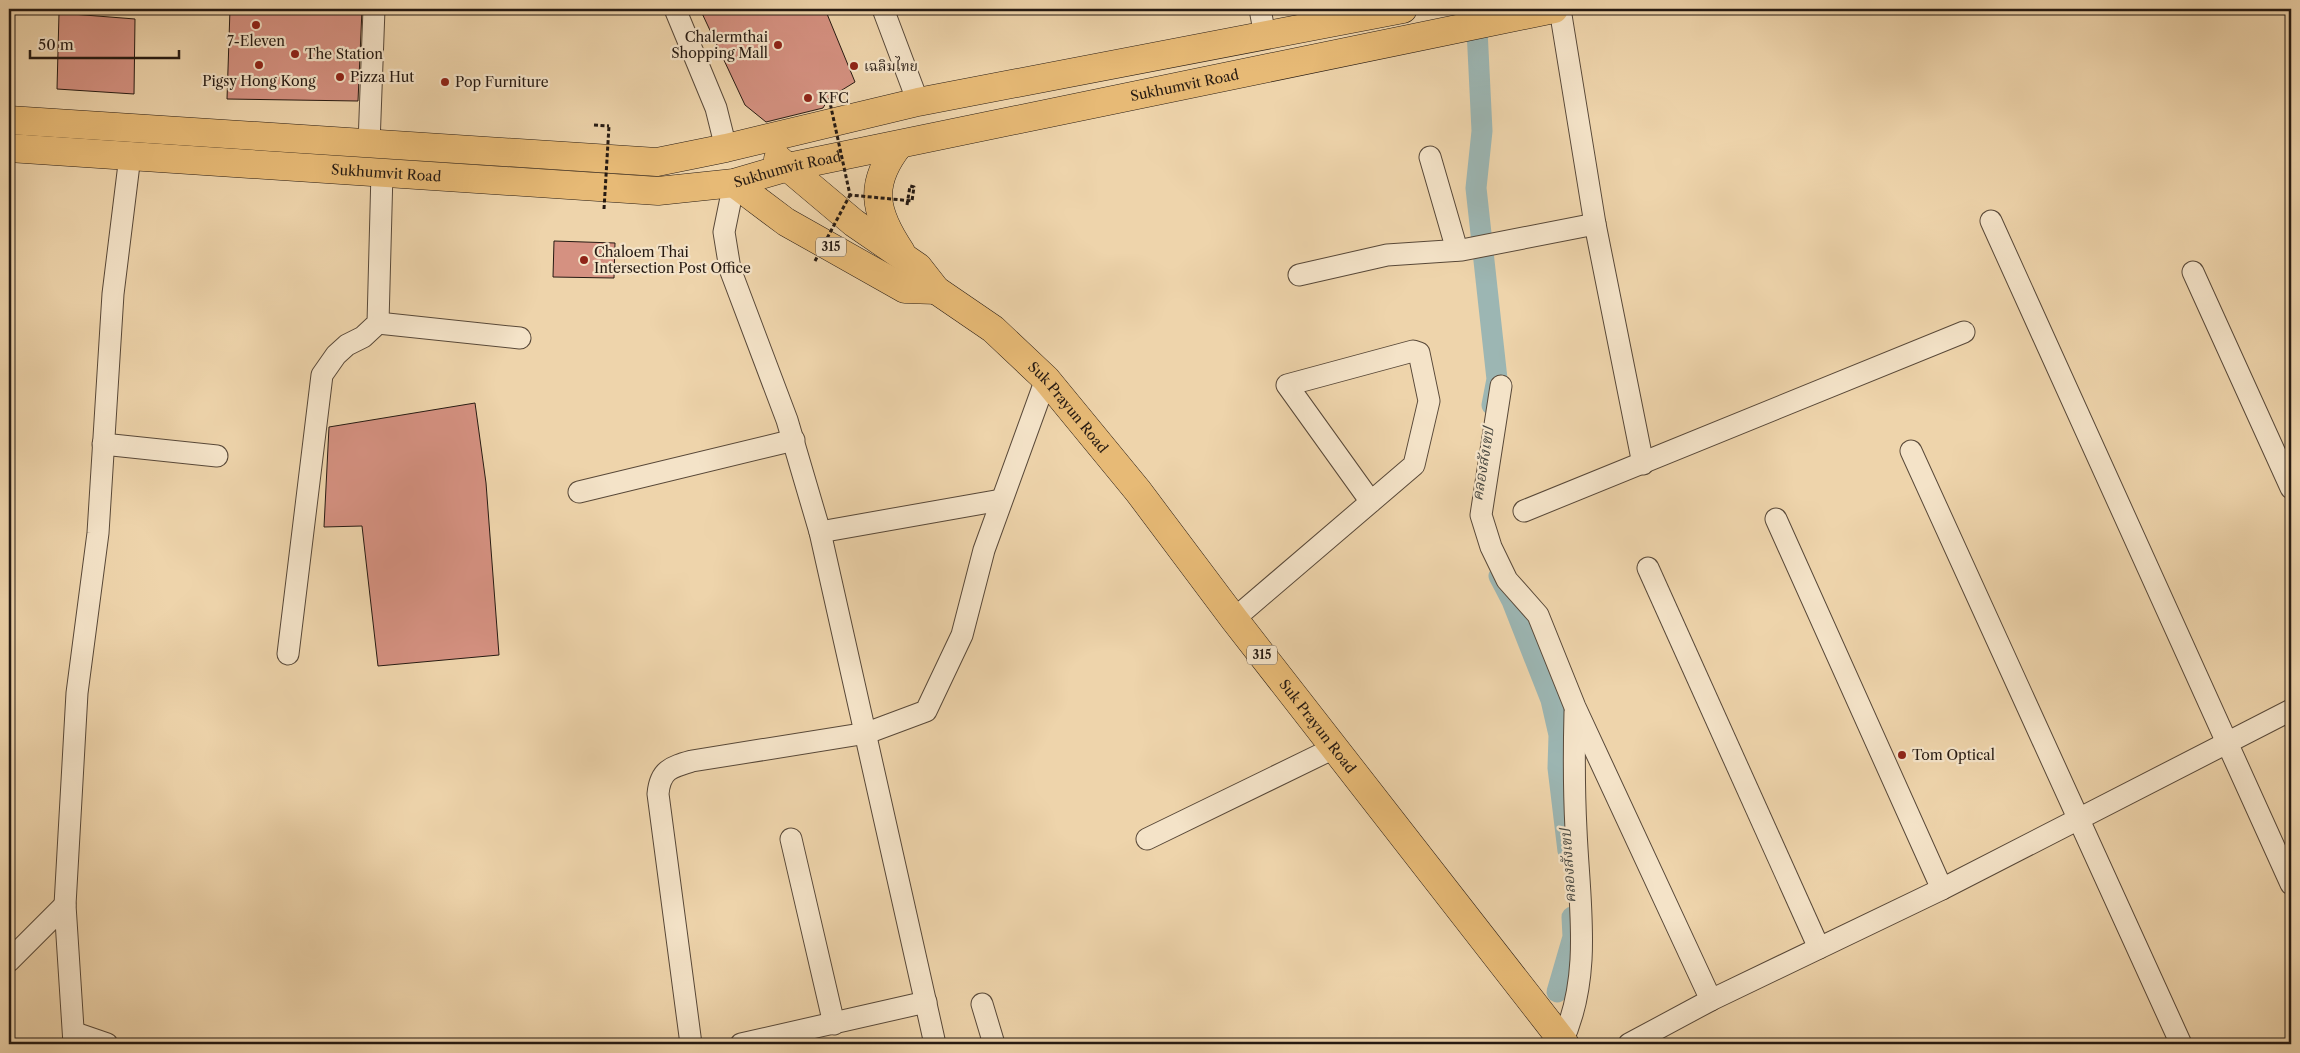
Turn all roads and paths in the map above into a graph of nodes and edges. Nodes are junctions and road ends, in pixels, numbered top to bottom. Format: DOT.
graph roads {
  1 [pos="374,9"];
  2 [pos="675,9"];
  3 [pos="883,9"];
  4 [pos="1260,9"];
  5 [pos="1403,9"];
  6 [pos="1554,9"];
  7 [pos="1560,9"];
  8 [pos="1265,36"];
  9 [pos="829,98"];
  10 [pos="918,102"];
  11 [pos="9,120"];
  12 [pos="594,125"];
  13 [pos="756,140"];
  14 [pos="369,144"];
  15 [pos="900,145"];
  16 [pos="9,148"];
  17 [pos="726,148"];
  18 [pos="130,156"];
  19 [pos="1430,157"];
  20 [pos="788,167"];
  21 [pos="382,172"];
  22 [pos="734,183"];
  23 [pos="850,195"];
  24 [pos="906,205"];
  25 [pos="604,209"];
  26 [pos="1991,221"];
  27 [pos="1595,224"];
  28 [pos="1460,250"];
  29 [pos="903,256"];
  30 [pos="815,261"];
  31 [pos="2193,272"];
  32 [pos="1299,275"];
  33 [pos="936,290"];
  34 [pos="378,323"];
  35 [pos="1964,332"];
  36 [pos="520,338"];
  37 [pos="1046,379"];
  38 [pos="1500,386"];
  39 [pos="794,440"];
  40 [pos="102,444"];
  41 [pos="1911,451"];
  42 [pos="217,456"];
  43 [pos="1643,464"];
  44 [pos="2291,488"];
  45 [pos="579,492"];
  46 [pos="1001,500"];
  47 [pos="1371,502"];
  48 [pos="1524,511"];
  49 [pos="1776,519"];
  50 [pos="820,532"];
  51 [pos="1648,568"];
  52 [pos="1234,619"];
  53 [pos="288,654"];
  54 [pos="1575,707"];
  55 [pos="2291,710"];
  56 [pos="867,733"];
  57 [pos="2228,742"];
  58 [pos="1334,748"];
  59 [pos="2079,819"];
  60 [pos="791,839"];
  61 [pos="1147,839"];
  62 [pos="2291,884"];
  63 [pos="1942,888"];
  64 [pos="65,905"];
  65 [pos="1819,948"];
  66 [pos="9,961"];
  67 [pos="1711,1000"];
  68 [pos="926,1002"];
  69 [pos="982,1004"];
  70 [pos="834,1024"];
  71 [pos="75,1039"];
  72 [pos="1563,1043"];
  73 [pos="107,1044"];
  74 [pos="691,1044"];
  75 [pos="741,1044"];
  76 [pos="935,1044"];
  77 [pos="994,1044"];
  78 [pos="1629,1044"];
  79 [pos="2181,1044"];
  1 -- 14 [label="street"];
  2 -- 17 [label="street"];
  3 -- 10 [label="street"];
  4 -- 8 [label="street"];
  5 -- 8 [label="main road, Sukhumvit Road"];
  6 -- 15 [label="main road, Sukhumvit Road"];
  7 -- 27 [label="street"];
  8 -- 10 [label="main road, Sukhumvit Road"];
  9 -- 23 [label="path, bridge"];
  10 -- 13 [label="main road, Sukhumvit Road"];
  11 -- 14 [label="main road, Sukhumvit Road"];
  12 -- 25 [label="path, bridge"];
  13 -- 17 [label="main road, Sukhumvit Road"];
  13 -- 20 [label="main road, Suk Prayun Road"];
  14 -- 17 [label="main road, Sukhumvit Road"];
  15 -- 20 [label="main road, Sukhumvit Road"];
  15 -- 29 [label="main road"];
  16 -- 18 [label="main road, Sukhumvit Road"];
  17 -- 22 [label="main road"];
  18 -- 21 [label="main road, Sukhumvit Road"];
  18 -- 40 [label="street"];
  19 -- 28 [label="street"];
  20 -- 22 [label="main road, Sukhumvit Road"];
  20 -- 29 [label="main road, Suk Prayun Road / 315"];
  21 -- 22 [label="main road, Sukhumvit Road"];
  21 -- 34 [label="street"];
  22 -- 33 [label="main road, 315"];
  22 -- 39 [label="street"];
  23 -- 24 [label="path, bridge"];
  23 -- 30 [label="path, bridge"];
  26 -- 57 [label="street"];
  27 -- 28 [label="street"];
  27 -- 43 [label="street"];
  28 -- 32 [label="street"];
  29 -- 33 [label="main road, Suk Prayun Road / 315"];
  31 -- 44 [label="street"];
  33 -- 37 [label="main road, Suk Prayun Road / 315"];
  34 -- 36 [label="street"];
  34 -- 53 [label="street"];
  35 -- 43 [label="street"];
  37 -- 46 [label="street"];
  37 -- 52 [label="main road, Suk Prayun Road / 315"];
  38 -- 54 [label="street"];
  39 -- 45 [label="street"];
  39 -- 50 [label="street"];
  40 -- 42 [label="street"];
  40 -- 64 [label="street"];
  41 -- 59 [label="street"];
  43 -- 48 [label="street"];
  46 -- 50 [label="street"];
  46 -- 56 [label="street"];
  47 -- 47 [label="street"];
  47 -- 52 [label="street"];
  49 -- 63 [label="street"];
  50 -- 56 [label="street"];
  51 -- 65 [label="street"];
  52 -- 58 [label="main road, Suk Prayun Road / 315"];
  54 -- 67 [label="street"];
  54 -- 72 [label="street"];
  55 -- 57 [label="street"];
  56 -- 68 [label="street"];
  56 -- 74 [label="street"];
  57 -- 59 [label="street"];
  57 -- 62 [label="street"];
  58 -- 61 [label="street"];
  58 -- 72 [label="main road, Suk Prayun Road / 315"];
  59 -- 63 [label="street"];
  59 -- 79 [label="street"];
  60 -- 70 [label="street"];
  63 -- 65 [label="street"];
  64 -- 66 [label="street"];
  64 -- 71 [label="street"];
  65 -- 67 [label="street"];
  67 -- 78 [label="street"];
  68 -- 70 [label="street"];
  68 -- 76 [label="street"];
  69 -- 77 [label="street"];
  70 -- 75 [label="street"];
  71 -- 73 [label="street"];
}
